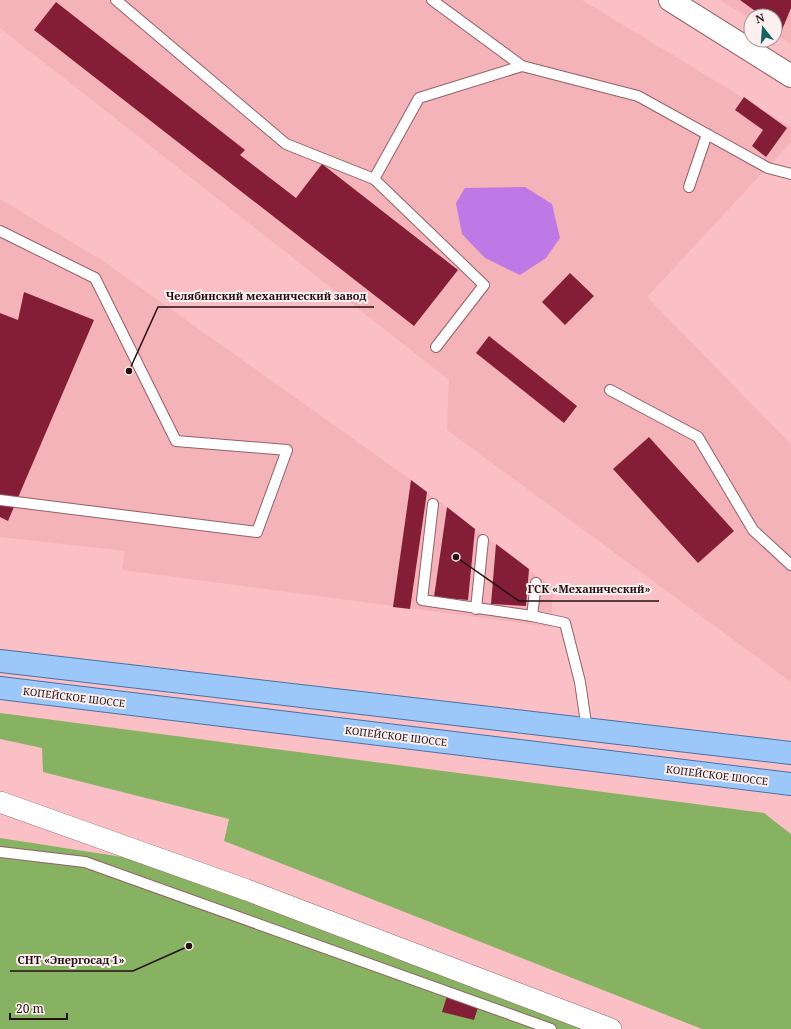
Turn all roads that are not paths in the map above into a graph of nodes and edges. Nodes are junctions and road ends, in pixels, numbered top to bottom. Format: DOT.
graph roads {
  1 [pos="116,0"];
  2 [pos="432,0"];
  3 [pos="670,0"];
  4 [pos="522,66"];
  5 [pos="791,76"];
  6 [pos="707,134"];
  7 [pos="791,174"];
  8 [pos="374,179"];
  9 [pos="689,187"];
  10 [pos="0,231"];
  11 [pos="436,347"];
  12 [pos="610,390"];
  13 [pos="0,500"];
  14 [pos="433,504"];
  15 [pos="483,540"];
  16 [pos="791,565"];
  17 [pos="536,583"];
  18 [pos="476,609"];
  19 [pos="532,616"];
  20 [pos="0,662"];
  21 [pos="0,688"];
  22 [pos="587,730"];
  23 [pos="791,753"];
  24 [pos="791,784"];
  25 [pos="0,802"];
  26 [pos="0,852"];
  27 [pos="551,1029"];
  28 [pos="611,1029"];
  1 -- 8 [label="lane"];
  2 -- 4 [label="lane"];
  3 -- 5 [label="street"];
  4 -- 6 [label="lane"];
  4 -- 8 [label="lane"];
  6 -- 7 [label="lane"];
  6 -- 9 [label="lane"];
  8 -- 11 [label="lane"];
  10 -- 13 [label="lane"];
  12 -- 16 [label="lane"];
  14 -- 18 [label="lane"];
  15 -- 18 [label="lane"];
  17 -- 19 [label="lane"];
  18 -- 19 [label="lane"];
  19 -- 22 [label="lane"];
  20 -- 22 [label="main road"];
  21 -- 24 [label="main road, КОПЕЙСКОЕ ШОССЕ"];
  22 -- 23 [label="main road"];
  25 -- 28 [label="street"];
  26 -- 27 [label="lane"];
}
